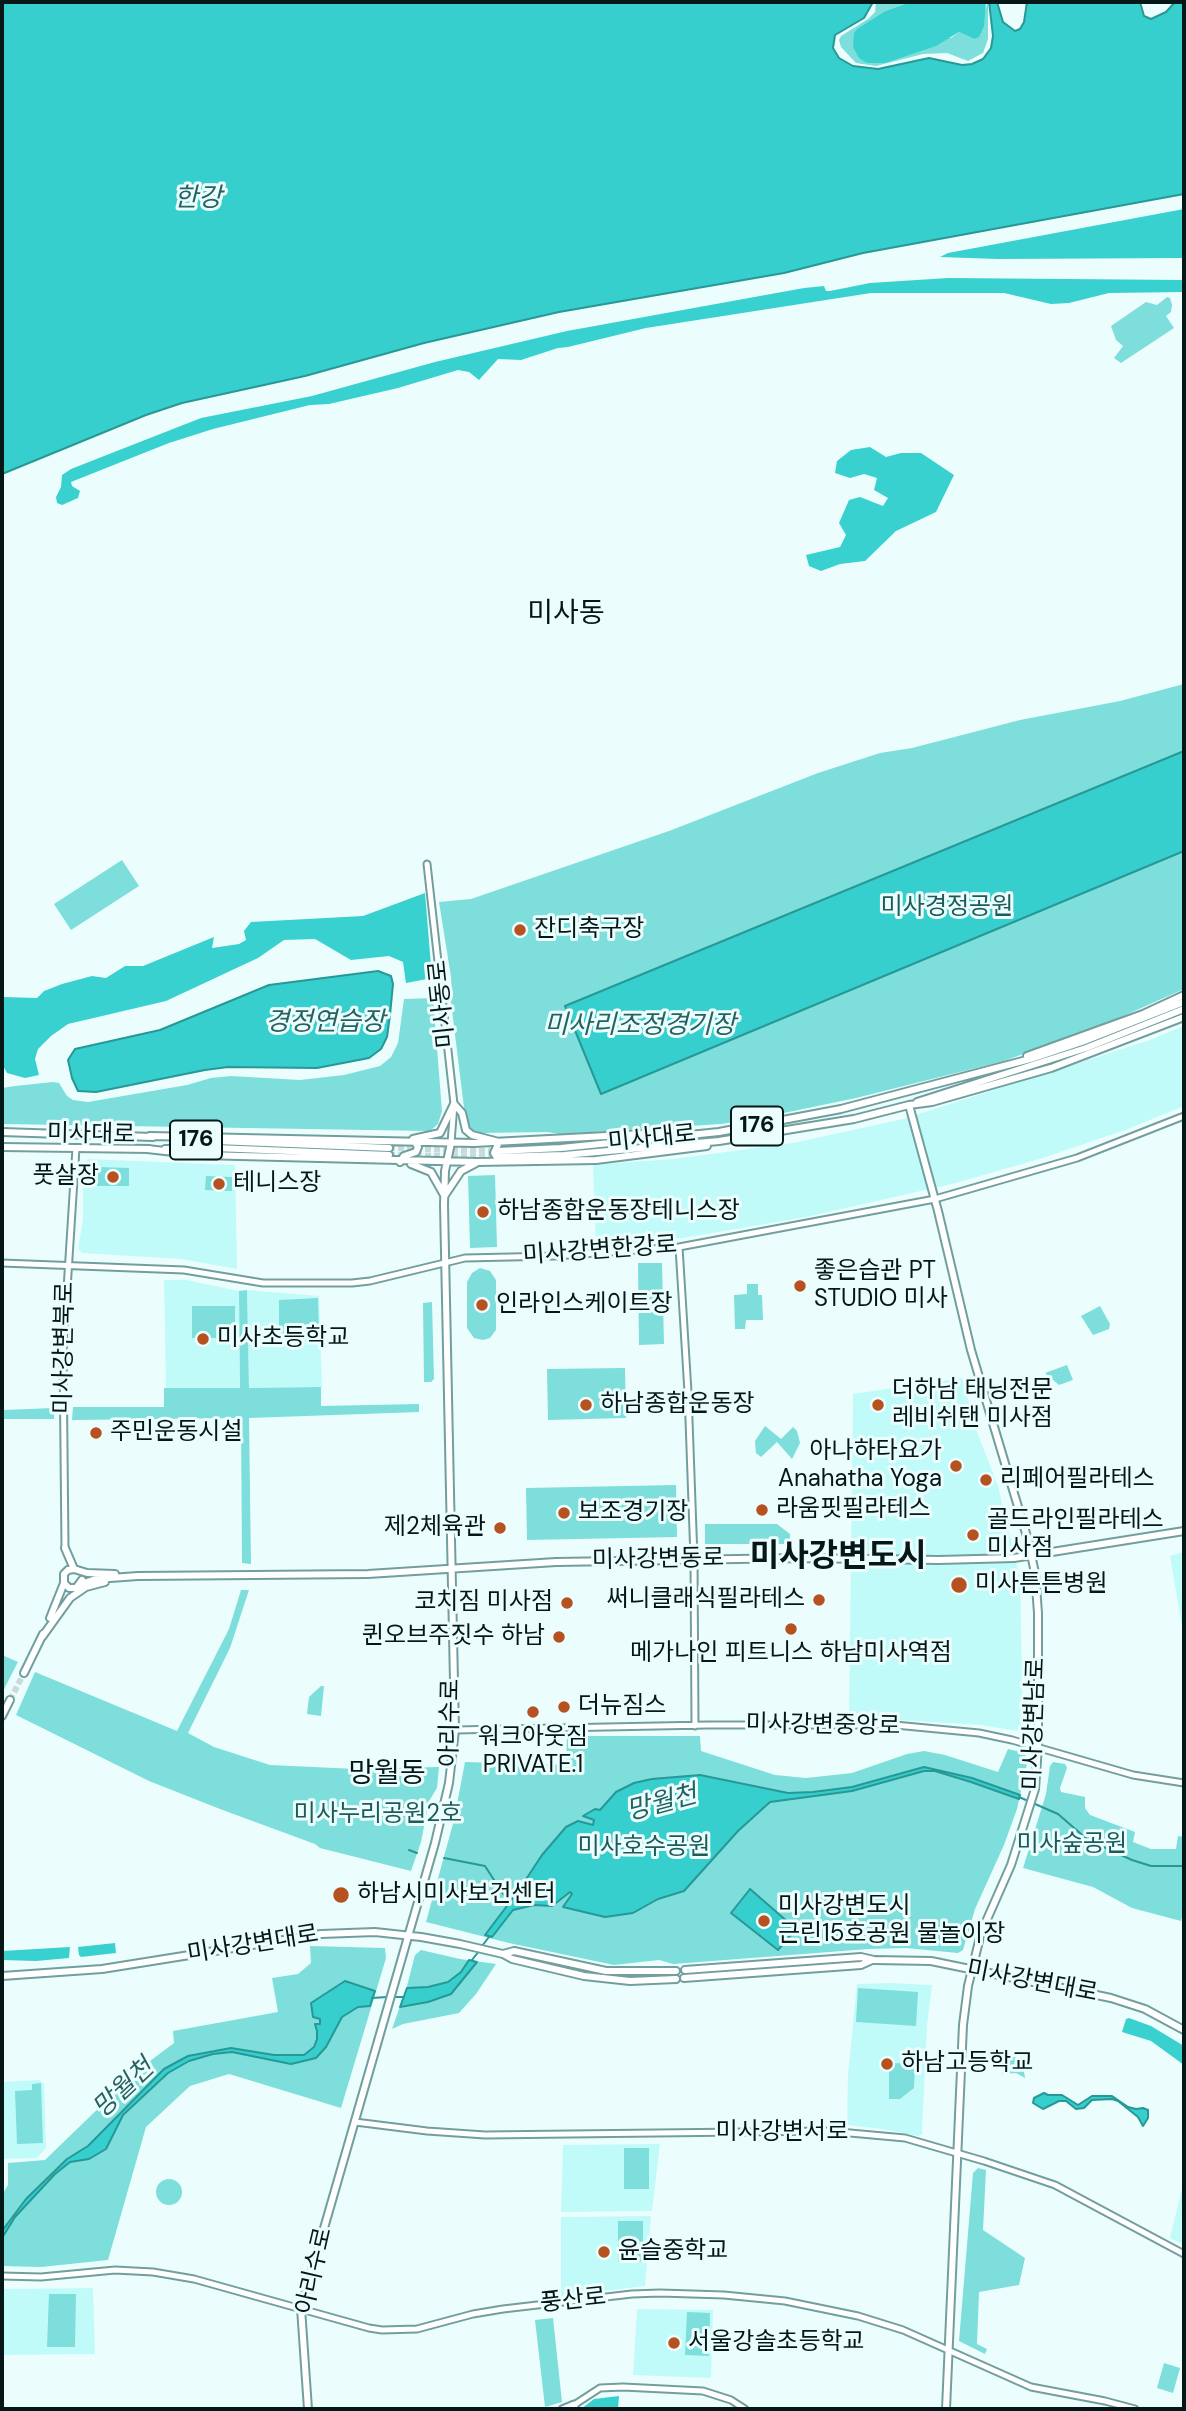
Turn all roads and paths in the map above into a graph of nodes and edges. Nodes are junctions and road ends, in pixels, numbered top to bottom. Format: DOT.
graph roads {
  1 [pos="427,864"];
  2 [pos="1184,995"];
  3 [pos="1184,1002"];
  4 [pos="1184,1009"];
  5 [pos="1184,1017"];
  6 [pos="1009,1064"];
  7 [pos="454,1104"];
  8 [pos="909,1105"];
  9 [pos="1184,1116"];
  10 [pos="2,1132"];
  11 [pos="719,1132"];
  12 [pos="150,1136"];
  13 [pos="405,1141"];
  14 [pos="415,1142"];
  15 [pos="499,1142"];
  16 [pos="451,1143"];
  17 [pos="2,1147"];
  18 [pos="76,1148"];
  19 [pos="147,1149"];
  20 [pos="499,1157"];
  21 [pos="403,1162"];
  22 [pos="447,1162"];
  23 [pos="477,1162"];
  24 [pos="444,1196"];
  25 [pos="935,1199"];
  26 [pos="679,1247"];
  27 [pos="446,1261"];
  28 [pos="2,1263"];
  29 [pos="67,1265"];
  30 [pos="1184,1531"];
  31 [pos="65,1548"];
  32 [pos="1032,1555"];
  33 [pos="694,1559"];
  34 [pos="77,1570"];
  35 [pos="450,1570"];
  36 [pos="64,1574"];
  37 [pos="130,1576"];
  38 [pos="64,1583"];
  39 [pos="81,1584"];
  40 [pos="72,1588"];
  41 [pos="50,1618"];
  42 [pos="42,1637"];
  43 [pos="24,1673"];
  44 [pos="10,1700"];
  45 [pos="2,1716"];
  46 [pos="695,1726"];
  47 [pos="454,1730"];
  48 [pos="1038,1746"];
  49 [pos="1184,1783"];
  50 [pos="407,1935"];
  51 [pos="972,1970"];
  52 [pos="2,1976"];
  53 [pos="1184,2031"];
  54 [pos="355,2122"];
  55 [pos="957,2153"];
  56 [pos="1184,2254"];
  57 [pos="2,2276"];
  58 [pos="301,2308"];
  59 [pos="948,2348"];
  60 [pos="574,2407"];
  61 [pos="308,2409"];
  62 [pos="562,2409"];
  63 [pos="745,2409"];
  64 [pos="946,2409"];
  65 [pos="1135,2409"];
  1 -- 7 [label="street, 미사동로"];
  2 -- 6 [label="main road, 미사대로"];
  3 -- 6 [label="main road, 미사대로 / 176"];
  4 -- 8 [label="main road, 미사대로 / 176"];
  5 -- 8 [label="main road, 미사대로"];
  6 -- 11 [label="main road, 미사대로 / 176"];
  7 -- 13 [label="main road"];
  7 -- 15 [label="main road"];
  7 -- 16 [label="street, 미사동로"];
  8 -- 20 [label="main road, 미사대로 / 176"];
  8 -- 25 [label="main road, 미사강변남로"];
  9 -- 25 [label="street, 미사강변한강로"];
  10 -- 12 [label="main road, 미사대로 / 176"];
  11 -- 15 [label="main road"];
  11 -- 20 [label="main road, 미사대로 / 176"];
  12 -- 13 [label="main road"];
  12 -- 19 [label="main road, 미사대로 / 176"];
  13 -- 14 [label="main road"];
  14 -- 16 [label="main road"];
  14 -- 21 [label="main road"];
  15 -- 16 [label="main road"];
  15 -- 20 [label="main road"];
  16 -- 22 [label="main road, 아리수로"];
  17 -- 18 [label="main road, 미사대로 / 176"];
  18 -- 19 [label="main road, 미사대로 / 176"];
  18 -- 29 [label="street, 미사강변북로"];
  19 -- 21 [label="main road"];
  20 -- 23 [label="main road"];
  21 -- 22 [label="main road"];
  21 -- 24 [label="main road"];
  22 -- 23 [label="main road"];
  22 -- 24 [label="main road, 아리수로"];
  23 -- 24 [label="main road"];
  24 -- 27 [label="main road, 아리수로"];
  25 -- 26 [label="street, 미사강변한강로"];
  25 -- 32 [label="main road, 미사강변남로"];
  26 -- 27 [label="street, 미사강변한강로"];
  26 -- 33 [label="street"];
  27 -- 29 [label="street, 미사강변한강로"];
  27 -- 35 [label="main road, 아리수로"];
  28 -- 29 [label="street, 미사강변한강로"];
  29 -- 31 [label="street, 미사강변북로"];
  30 -- 32 [label="main road, 미사강변동로"];
  31 -- 34 [label="main road"];
  31 -- 36 [label="main road"];
  32 -- 33 [label="main road, 미사강변동로"];
  32 -- 48 [label="main road, 미사강변남로"];
  33 -- 35 [label="main road, 미사강변동로"];
  33 -- 46 [label="street"];
  34 -- 36 [label="main road"];
  34 -- 37 [label="main road"];
  34 -- 39 [label="main road"];
  35 -- 37 [label="main road, 미사강변동로"];
  35 -- 47 [label="main road, 아리수로"];
  36 -- 38 [label="main road"];
  37 -- 39 [label="main road"];
  37 -- 42 [label="main road"];
  38 -- 40 [label="main road"];
  38 -- 41 [label="main road"];
  39 -- 40 [label="main road"];
  40 -- 41 [label="main road"];
  41 -- 42 [label="main road"];
  42 -- 43 [label="main road"];
  44 -- 45 [label="main road"];
  46 -- 47 [label="street, 미사강변중앙로"];
  46 -- 48 [label="street, 미사강변중앙로"];
  47 -- 50 [label="main road, 아리수로"];
  48 -- 49 [label="street, 미사강변중앙로"];
  48 -- 51 [label="main road, 미사강변남로"];
  50 -- 51 [label="main road, 미사강변대로"];
  50 -- 52 [label="main road, 미사강변대로"];
  50 -- 54 [label="main road, 아리수로"];
  51 -- 53 [label="main road, 미사강변대로"];
  51 -- 55 [label="main road, 미사강변남로"];
  54 -- 55 [label="street, 미사강변서로"];
  54 -- 58 [label="main road, 아리수로"];
  55 -- 56 [label="street, 미사강변서로"];
  55 -- 59 [label="main road, 미사강변남로"];
  57 -- 58 [label="street, 풍산로"];
  58 -- 59 [label="street, 풍산로"];
  58 -- 61 [label="main road, 아리수로"];
  59 -- 64 [label="main road, 미사강변남로"];
  59 -- 65 [label="street, 풍산로"];
  60 -- 62 [label="street"];
  60 -- 63 [label="street"];
}
